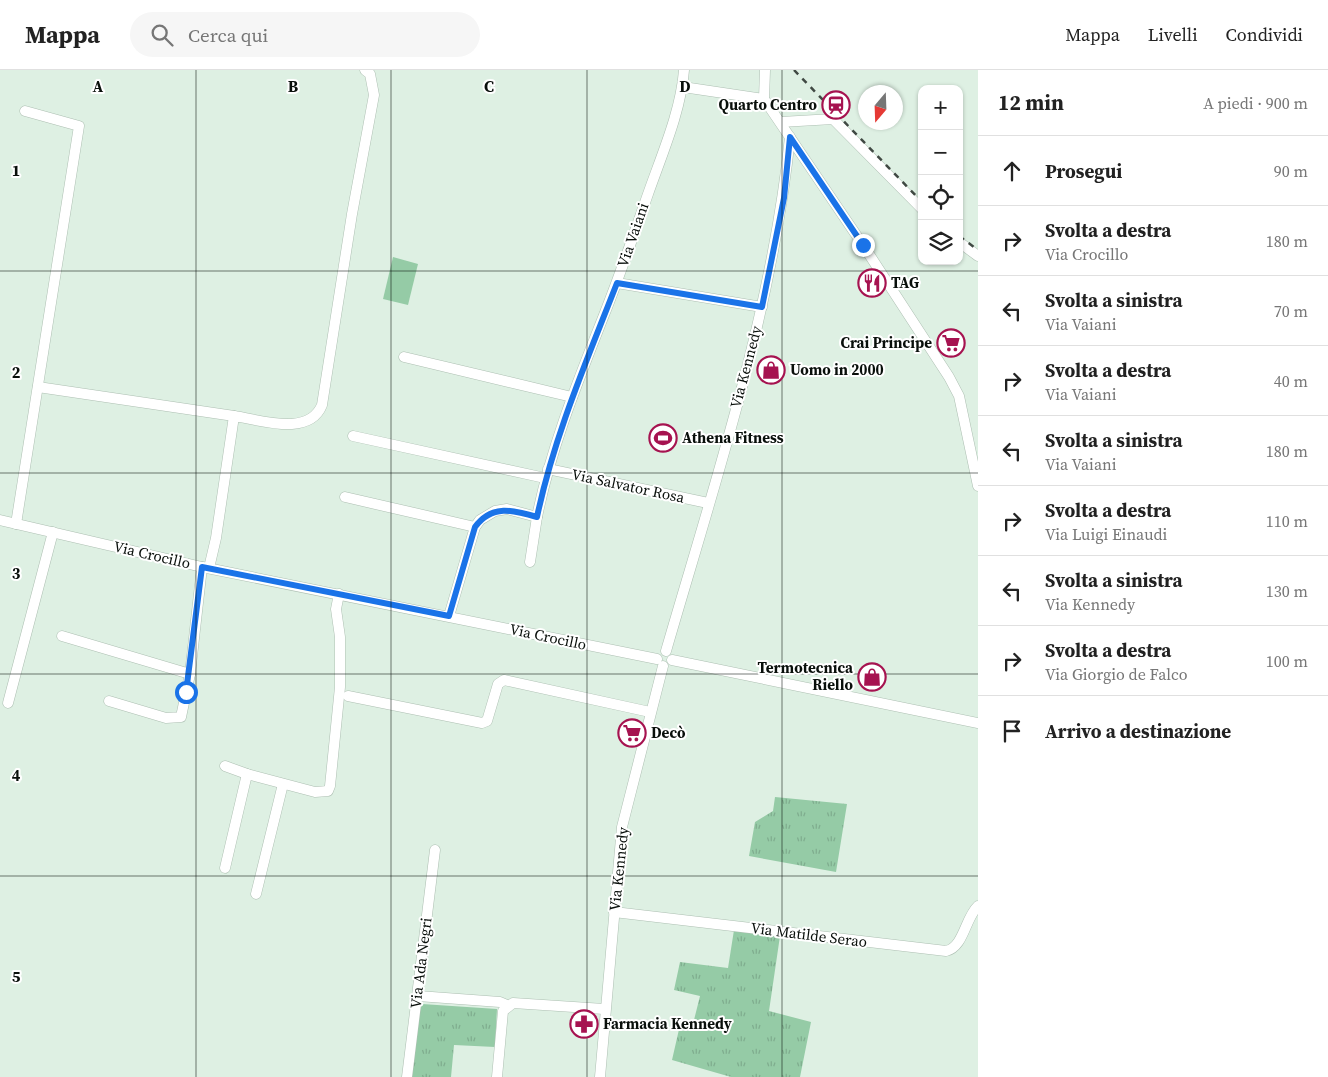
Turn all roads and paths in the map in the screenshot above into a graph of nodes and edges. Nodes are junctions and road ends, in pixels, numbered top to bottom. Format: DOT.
graph roads {
  1 [pos="365,70"];
  2 [pos="684,70"];
  3 [pos="765,70"];
  4 [pos="683,87"];
  5 [pos="764,99"];
  6 [pos="25,111"];
  7 [pos="781,122"];
  8 [pos="790,137"];
  9 [pos="918,205"];
  10 [pos="963,245"];
  11 [pos="978,256"];
  12 [pos="617,283"];
  13 [pos="762,307"];
  14 [pos="404,356"];
  15 [pos="38,387"];
  16 [pos="572,397"];
  17 [pos="234,416"];
  18 [pos="353,436"];
  19 [pos="546,473"];
  20 [pos="978,486"];
  21 [pos="345,497"];
  22 [pos="708,504"];
  23 [pos="537,517"];
  24 [pos="0,520"];
  25 [pos="16,524"];
  26 [pos="475,527"];
  27 [pos="53,532"];
  28 [pos="530,562"];
  29 [pos="206,567"];
  30 [pos="339,594"];
  31 [pos="449,616"];
  32 [pos="62,636"];
  33 [pos="666,651"];
  34 [pos="672,660"];
  35 [pos="660,663"];
  36 [pos="190,674"];
  37 [pos="348,696"];
  38 [pos="109,701"];
  39 [pos="8,703"];
  40 [pos="650,712"];
  41 [pos="978,723"];
  42 [pos="225,766"];
  43 [pos="247,774"];
  44 [pos="283,784"];
  45 [pos="435,850"];
  46 [pos="226,868"];
  47 [pos="256,894"];
  48 [pos="978,906"];
  49 [pos="614,912"];
  50 [pos="418,996"];
  51 [pos="507,1006"];
  52 [pos="604,1009"];
  53 [pos="407,1077"];
  54 [pos="497,1077"];
  55 [pos="600,1077"];
  1 -- 17 [label="street"];
  2 -- 4 [label="street, Via Vaiani"];
  3 -- 5 [label="street"];
  4 -- 5 [label="street"];
  4 -- 12 [label="street, Via Vaiani"];
  5 -- 7 [label="street"];
  6 -- 15 [label="street"];
  7 -- 8 [label="street"];
  7 -- 9 [label="street"];
  8 -- 13 [label="street, Via Kennedy"];
  8 -- 20 [label="street"];
  10 -- 11 [label="street"];
  12 -- 13 [label="street"];
  12 -- 16 [label="street, Via Vaiani"];
  13 -- 22 [label="street, Via Kennedy"];
  14 -- 16 [label="street"];
  15 -- 17 [label="street"];
  15 -- 25 [label="street"];
  16 -- 19 [label="street, Via Vaiani"];
  17 -- 29 [label="street"];
  18 -- 19 [label="street"];
  19 -- 22 [label="street, Via Salvator Rosa"];
  19 -- 23 [label="street, Via Vaiani"];
  21 -- 26 [label="street"];
  22 -- 33 [label="street, Via Kennedy"];
  23 -- 26 [label="street"];
  23 -- 28 [label="street, Via Vaiani"];
  24 -- 25 [label="street, Via Crocillo"];
  25 -- 27 [label="street, Via Crocillo"];
  26 -- 31 [label="street"];
  27 -- 29 [label="street, Via Crocillo"];
  27 -- 39 [label="street"];
  29 -- 30 [label="street, Via Crocillo"];
  29 -- 36 [label="street"];
  30 -- 31 [label="street, Via Crocillo"];
  30 -- 44 [label="street"];
  31 -- 35 [label="street, Via Crocillo"];
  32 -- 36 [label="street"];
  33 -- 34 [label="street"];
  33 -- 35 [label="street"];
  34 -- 35 [label="street"];
  34 -- 41 [label="street"];
  35 -- 40 [label="street, Via Kennedy"];
  36 -- 38 [label="street"];
  37 -- 40 [label="street"];
  40 -- 49 [label="street, Via Kennedy"];
  42 -- 43 [label="street"];
  43 -- 44 [label="street"];
  43 -- 46 [label="street"];
  44 -- 47 [label="street"];
  45 -- 50 [label="street, Via Ada Negri"];
  48 -- 49 [label="street, Via Matilde Serao"];
  49 -- 52 [label="street, Via Kennedy"];
  50 -- 51 [label="street"];
  50 -- 53 [label="street, Via Ada Negri"];
  51 -- 52 [label="street"];
  51 -- 54 [label="street"];
  52 -- 55 [label="street, Via Kennedy"];
}
